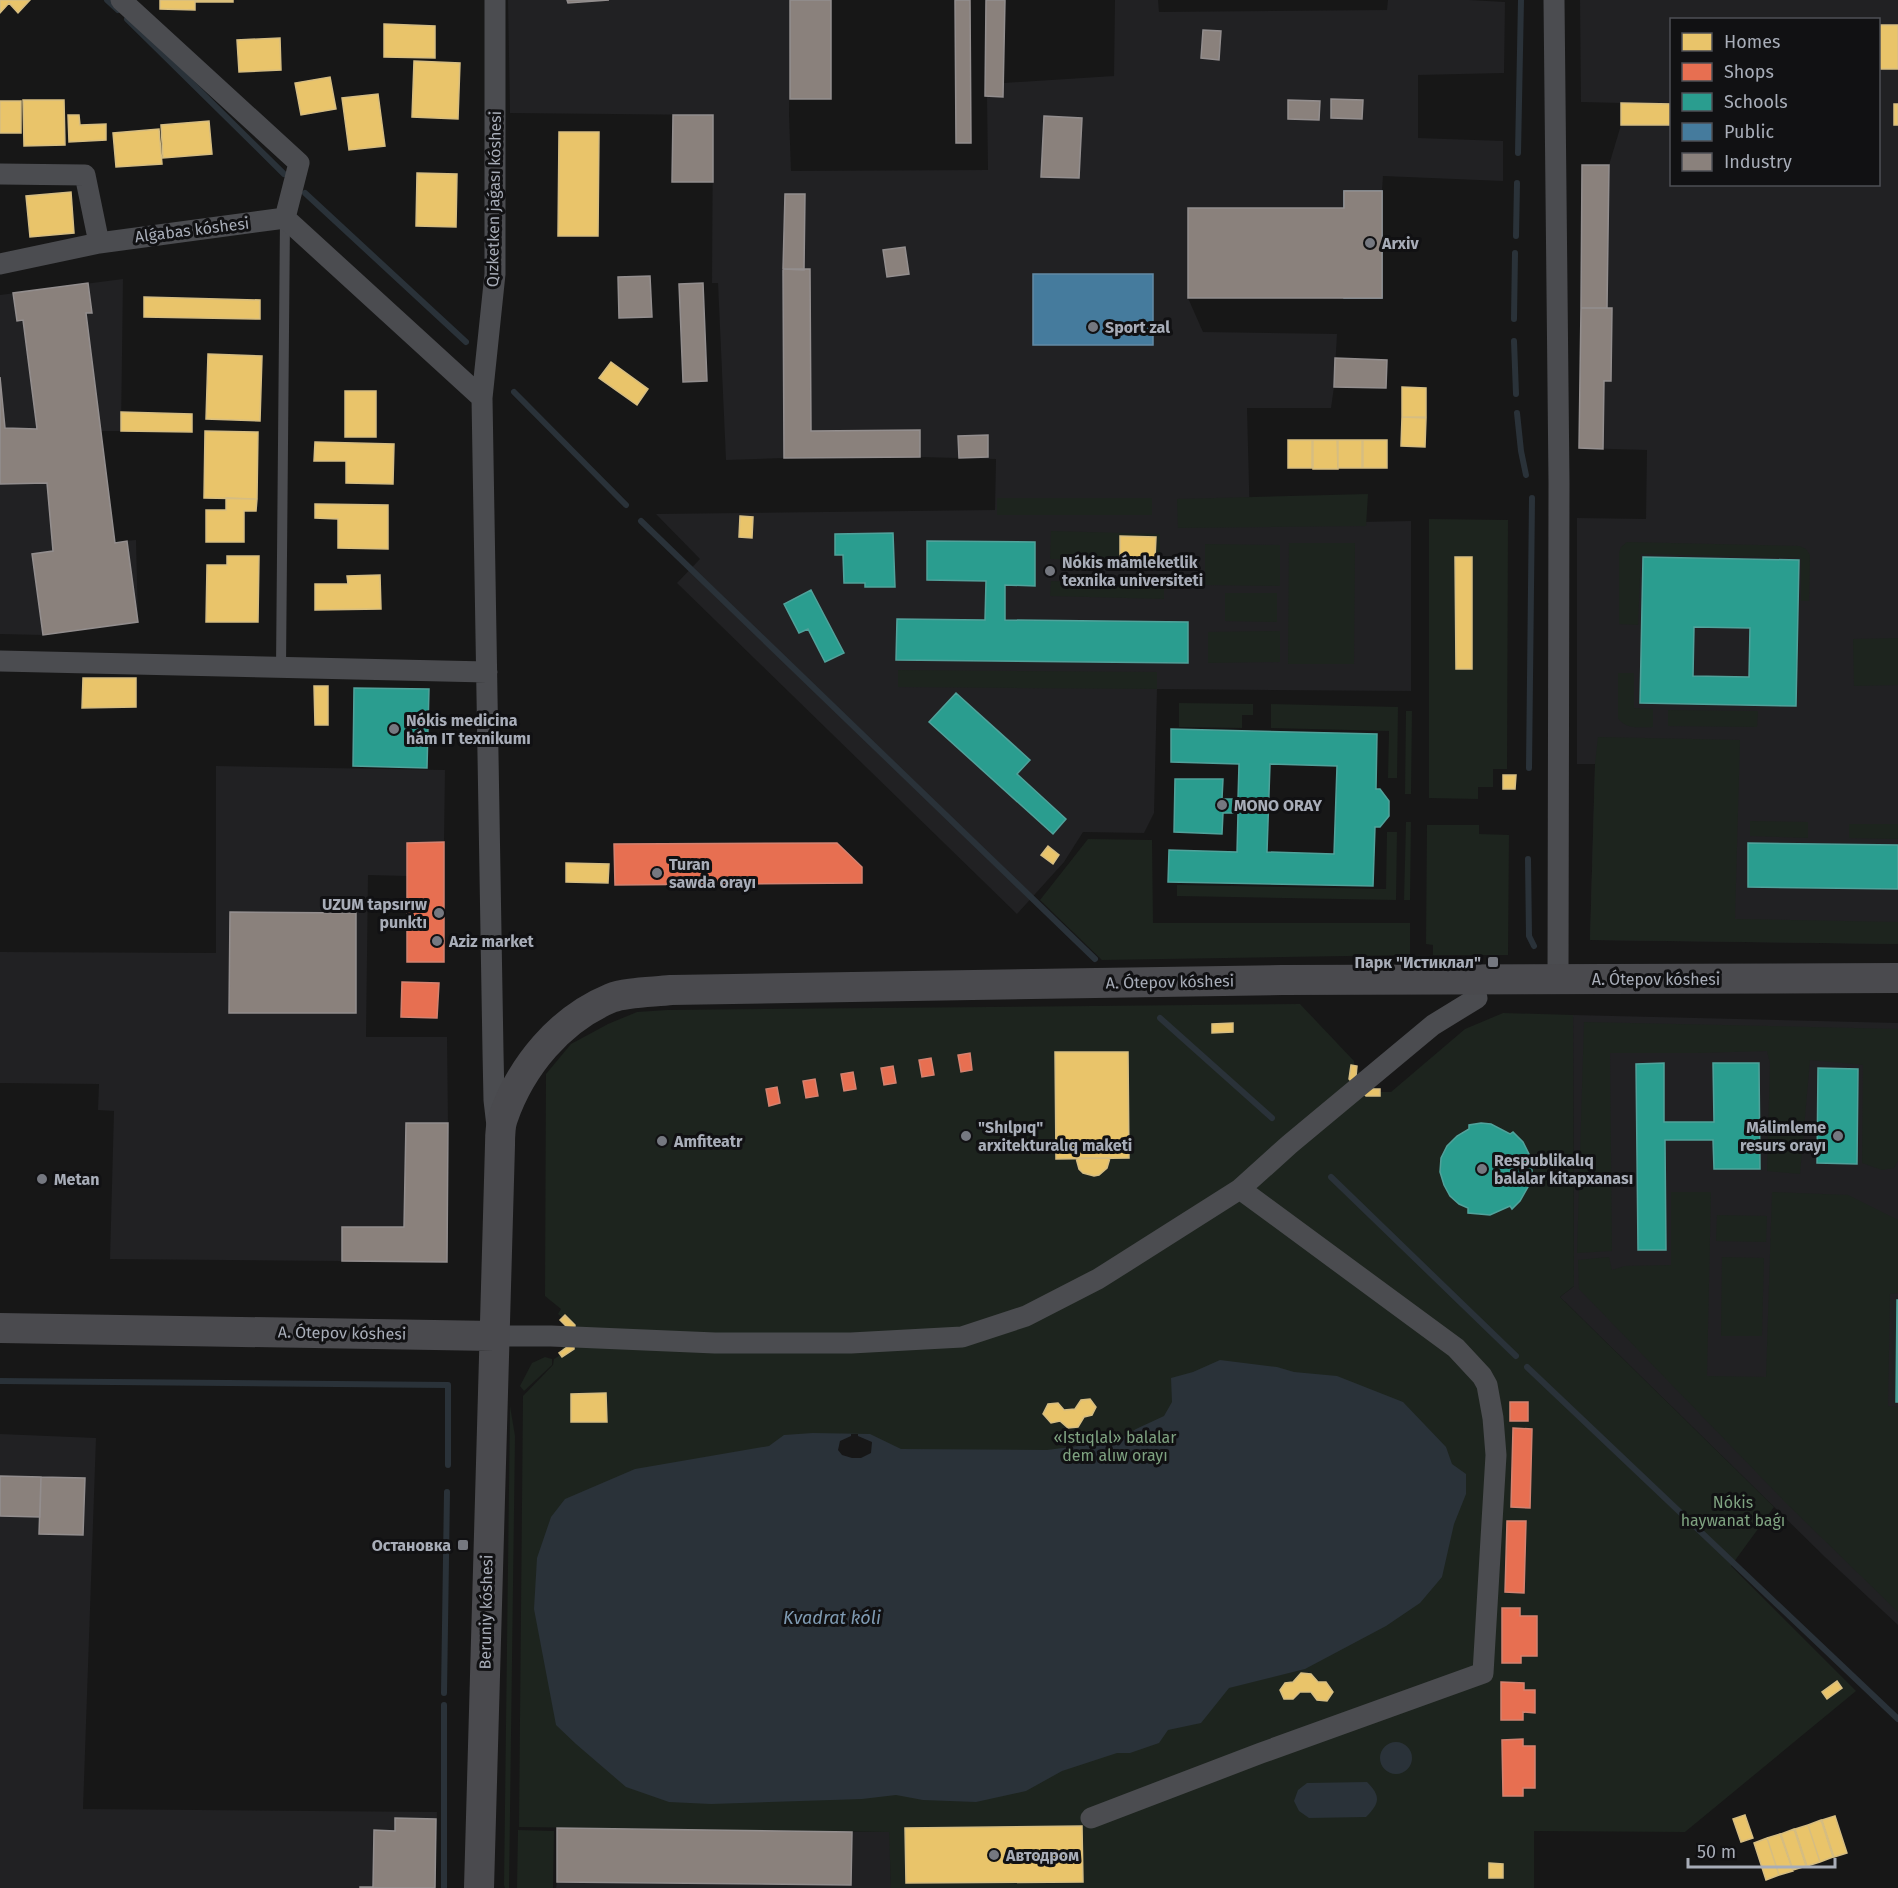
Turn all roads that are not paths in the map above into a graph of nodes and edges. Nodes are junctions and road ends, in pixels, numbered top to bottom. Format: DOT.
graph roads {
  1 [pos="121,0"];
  2 [pos="495,0"];
  3 [pos="1554,0"];
  4 [pos="0,174"];
  5 [pos="285,218"];
  6 [pos="99,243"];
  7 [pos="0,264"];
  8 [pos="482,398"];
  9 [pos="0,661"];
  10 [pos="281,668"];
  11 [pos="487,672"];
  12 [pos="1898,978"];
  13 [pos="1558,979"];
  14 [pos="1477,998"];
  15 [pos="493,1052"];
  16 [pos="539,1052"];
  17 [pos="501,1132"];
  18 [pos="1240,1189"];
  19 [pos="0,1328"];
  20 [pos="494,1336"];
  21 [pos="1091,1818"];
  22 [pos="479,1888"];
  1 -- 5 [label="street"];
  2 -- 8 [label="street, Qızketken jaǵası kóshesi"];
  3 -- 13 [label="street"];
  4 -- 6 [label="street"];
  5 -- 6 [label="street, Alǵabas kóshesi"];
  5 -- 8 [label="street"];
  5 -- 10 [label="lane"];
  6 -- 7 [label="street, Alǵabas kóshesi"];
  8 -- 11 [label="street, Qızketken jaǵası kóshesi"];
  9 -- 10 [label="street"];
  10 -- 11 [label="street"];
  11 -- 15 [label="street, Qızketken jaǵası kóshesi"];
  12 -- 13 [label="main road, A. Ótepov kóshesi"];
  13 -- 16 [label="main road, A. Ótepov kóshesi"];
  14 -- 18 [label="street"];
  15 -- 16 [label="street"];
  15 -- 17 [label="street, Qızketken jaǵası kóshesi"];
  16 -- 17 [label="main road, A. Ótepov kóshesi"];
  17 -- 20 [label="main road, A. Ótepov kóshesi"];
  18 -- 20 [label="street"];
  18 -- 21 [label="street"];
  19 -- 20 [label="main road, A. Ótepov kóshesi"];
  20 -- 22 [label="main road, Beruniy kóshesi"];
}
